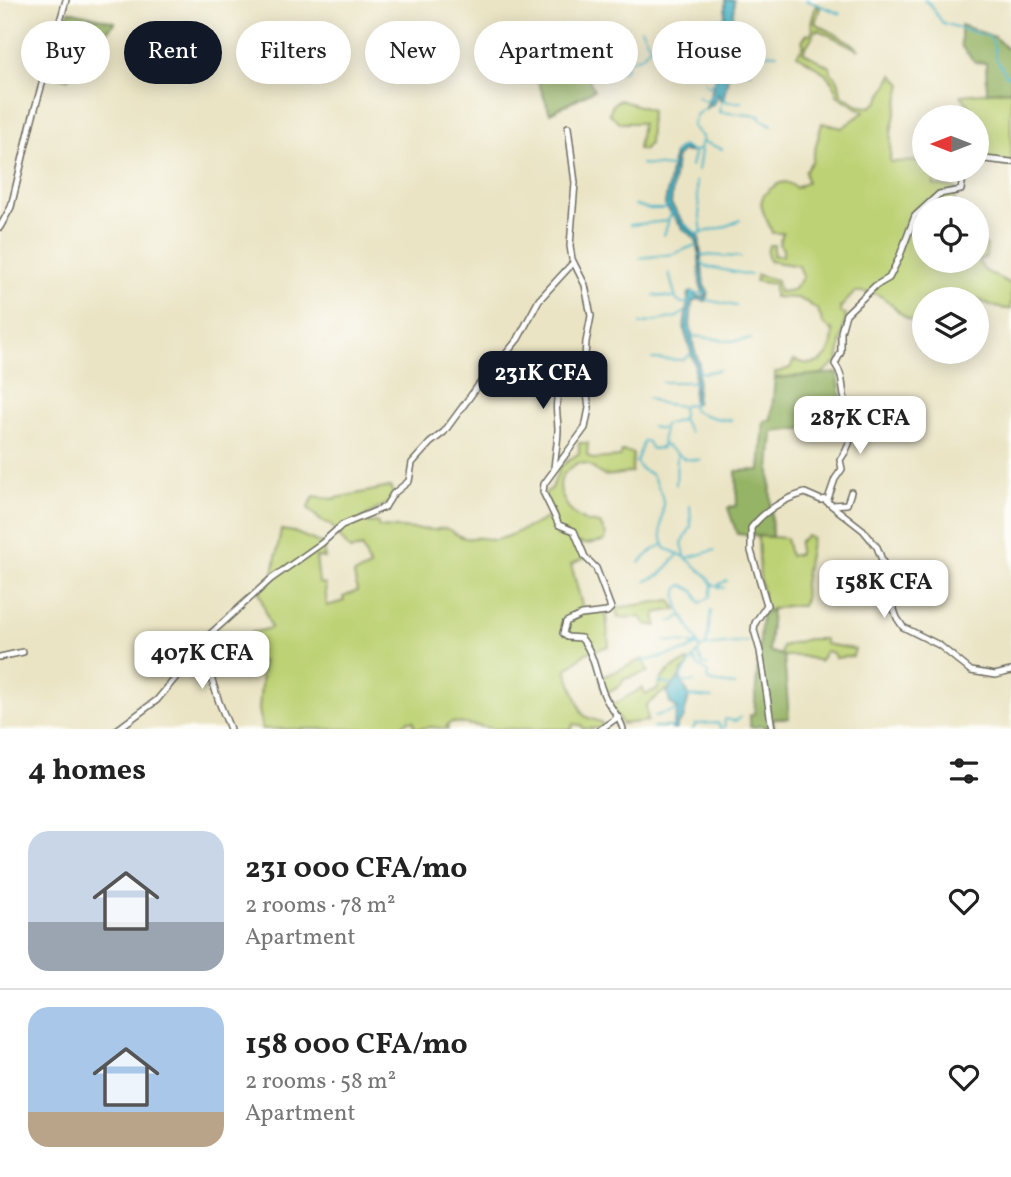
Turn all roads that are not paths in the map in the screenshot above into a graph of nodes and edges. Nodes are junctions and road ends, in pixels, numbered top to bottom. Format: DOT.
graph roads {
  1 [pos="66,0"];
  2 [pos="568,127"];
  3 [pos="989,159"];
  4 [pos="1011,162"];
  5 [pos="962,182"];
  6 [pos="0,227"];
  7 [pos="572,264"];
  8 [pos="584,376"];
  9 [pos="554,469"];
  10 [pos="851,492"];
  11 [pos="829,503"];
  12 [pos="200,643"];
  13 [pos="23,652"];
  14 [pos="0,657"];
  15 [pos="1011,671"];
  16 [pos="618,718"];
  17 [pos="118,729"];
  18 [pos="230,729"];
  19 [pos="601,729"];
  20 [pos="623,729"];
  21 [pos="772,729"];
  1 -- 6 [label="street"];
  2 -- 7 [label="street"];
  3 -- 4 [label="street"];
  5 -- 11 [label="street"];
  7 -- 8 [label="street"];
  7 -- 12 [label="street"];
  8 -- 9 [label="street"];
  8 -- 9 [label="street"];
  9 -- 16 [label="street"];
  10 -- 11 [label="street"];
  11 -- 15 [label="street"];
  11 -- 21 [label="street"];
  12 -- 17 [label="street"];
  12 -- 18 [label="street"];
  13 -- 14 [label="street"];
  16 -- 19 [label="street"];
  16 -- 20 [label="street"];
}
